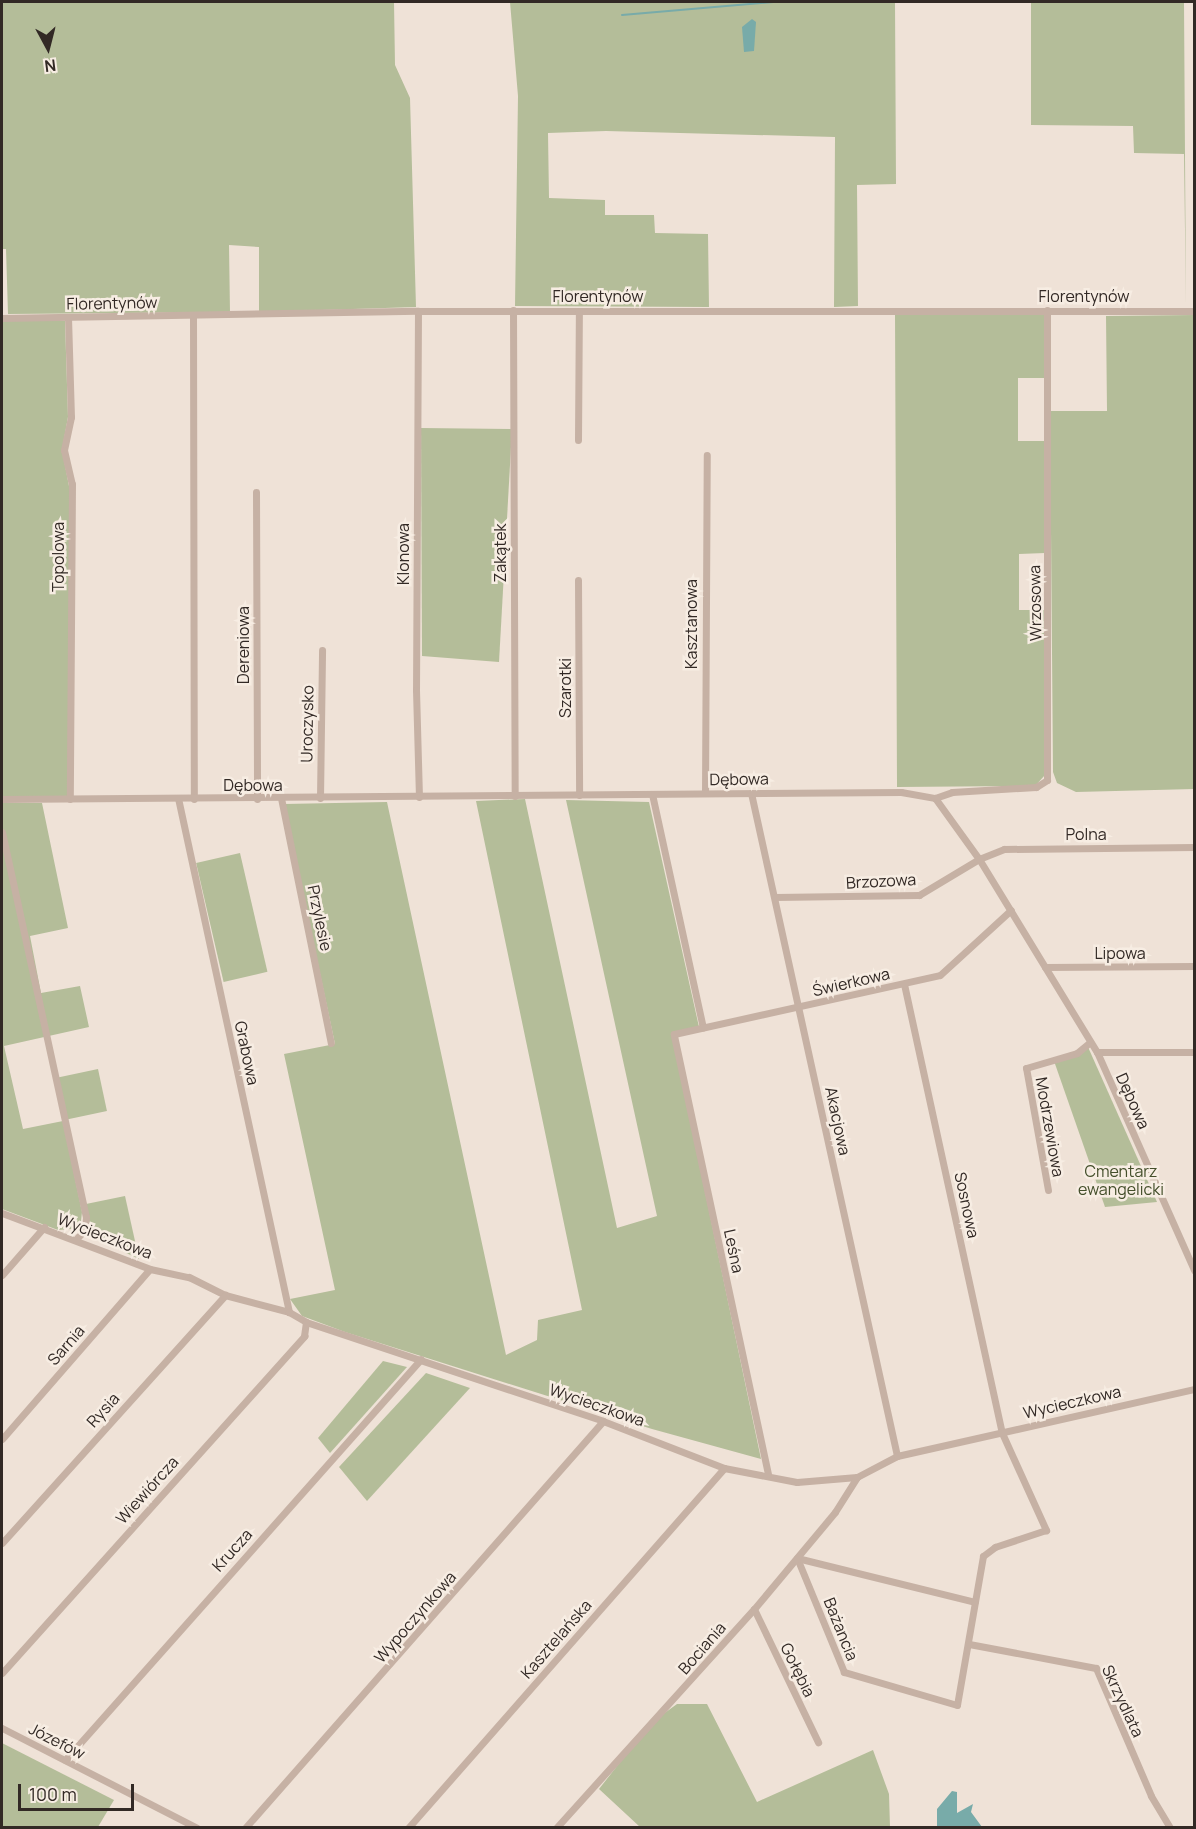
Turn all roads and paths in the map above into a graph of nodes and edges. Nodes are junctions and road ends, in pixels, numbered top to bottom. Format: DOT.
graph roads {
  1 [pos="513,310"];
  2 [pos="1047,310"];
  3 [pos="418,311"];
  4 [pos="579,311"];
  5 [pos="1194,311"];
  6 [pos="192,316"];
  7 [pos="68,317"];
  8 [pos="2,318"];
  9 [pos="578,440"];
  10 [pos="707,455"];
  11 [pos="256,492"];
  12 [pos="578,580"];
  13 [pos="322,650"];
  14 [pos="705,793"];
  15 [pos="751,793"];
  16 [pos="652,794"];
  17 [pos="579,795"];
  18 [pos="419,796"];
  19 [pos="515,796"];
  20 [pos="178,798"];
  21 [pos="281,798"];
  22 [pos="320,798"];
  23 [pos="935,798"];
  24 [pos="2,799"];
  25 [pos="70,799"];
  26 [pos="194,799"];
  27 [pos="257,799"];
  28 [pos="2,832"];
  29 [pos="1194,847"];
  30 [pos="979,859"];
  31 [pos="775,897"];
  32 [pos="1011,910"];
  33 [pos="1194,966"];
  34 [pos="1046,967"];
  35 [pos="904,984"];
  36 [pos="799,1007"];
  37 [pos="702,1027"];
  38 [pos="674,1034"];
  39 [pos="1090,1041"];
  40 [pos="331,1043"];
  41 [pos="1096,1052"];
  42 [pos="1194,1052"];
  43 [pos="1048,1190"];
  44 [pos="2,1213"];
  45 [pos="44,1227"];
  46 [pos="77,1239"];
  47 [pos="150,1269"];
  48 [pos="1194,1270"];
  49 [pos="2,1275"];
  50 [pos="225,1295"];
  51 [pos="289,1312"];
  52 [pos="306,1322"];
  53 [pos="421,1359"];
  54 [pos="1194,1389"];
  55 [pos="603,1422"];
  56 [pos="1002,1433"];
  57 [pos="2,1439"];
  58 [pos="897,1456"];
  59 [pos="724,1468"];
  60 [pos="768,1474"];
  61 [pos="857,1477"];
  62 [pos="2,1543"];
  63 [pos="797,1558"];
  64 [pos="975,1602"];
  65 [pos="754,1609"];
  66 [pos="969,1644"];
  67 [pos="2,1673"];
  68 [pos="2,1728"];
  69 [pos="818,1743"];
  70 [pos="65,1760"];
  71 [pos="197,1827"];
  72 [pos="245,1827"];
  73 [pos="408,1827"];
  74 [pos="556,1827"];
  75 [pos="1170,1827"];
  1 -- 3 [label="street, Florentynów"];
  1 -- 4 [label="street, Florentynów"];
  1 -- 19 [label="street, Zakątek"];
  2 -- 4 [label="street, Florentynów"];
  2 -- 5 [label="street, Florentynów"];
  2 -- 23 [label="street, Wrzosowa"];
  3 -- 6 [label="street, Florentynów"];
  3 -- 18 [label="street, Klonowa"];
  4 -- 9 [label="street"];
  6 -- 7 [label="street, Florentynów"];
  6 -- 26 [label="street"];
  7 -- 8 [label="street, Florentynów"];
  7 -- 25 [label="street, Topolowa"];
  10 -- 14 [label="street, Kasztanowa"];
  11 -- 27 [label="street, Dereniowa"];
  12 -- 17 [label="street, Szarotki"];
  13 -- 22 [label="street, Uroczysko"];
  14 -- 15 [label="street, Dębowa"];
  14 -- 16 [label="street, Dębowa"];
  15 -- 23 [label="street, Dębowa"];
  15 -- 31 [label="street, Akacjowa"];
  16 -- 17 [label="street, Dębowa"];
  16 -- 37 [label="street"];
  17 -- 19 [label="street, Dębowa"];
  18 -- 19 [label="street, Dębowa"];
  18 -- 22 [label="street, Dębowa"];
  20 -- 25 [label="street, Dębowa"];
  20 -- 26 [label="street, Dębowa"];
  20 -- 51 [label="street, Grabowa"];
  21 -- 22 [label="street, Dębowa"];
  21 -- 27 [label="street, Dębowa"];
  21 -- 40 [label="street, Przylesie"];
  23 -- 30 [label="street, Dębowa"];
  24 -- 25 [label="street, Dębowa"];
  26 -- 27 [label="street, Dębowa"];
  28 -- 46 [label="street"];
  29 -- 30 [label="street, Polna"];
  30 -- 31 [label="street, Brzozowa"];
  30 -- 32 [label="street, Dębowa"];
  31 -- 36 [label="street, Akacjowa"];
  32 -- 34 [label="street, Dębowa"];
  32 -- 35 [label="street, Świerkowa"];
  33 -- 34 [label="street, Lipowa"];
  34 -- 39 [label="street, Dębowa"];
  35 -- 36 [label="street, Świerkowa"];
  35 -- 56 [label="street, Sosnowa"];
  36 -- 37 [label="street, Świerkowa"];
  36 -- 58 [label="street, Akacjowa"];
  37 -- 38 [label="street, Świerkowa"];
  38 -- 60 [label="street, Leśna"];
  39 -- 41 [label="street, Dębowa"];
  39 -- 43 [label="street, Modrzewiowa"];
  41 -- 42 [label="street"];
  41 -- 48 [label="street, Dębowa"];
  44 -- 45 [label="street, Wycieczkowa"];
  45 -- 46 [label="street, Wycieczkowa"];
  45 -- 49 [label="street"];
  46 -- 47 [label="street, Wycieczkowa"];
  47 -- 50 [label="street, Wycieczkowa"];
  47 -- 57 [label="street, Sarnia"];
  50 -- 51 [label="street, Wycieczkowa"];
  50 -- 62 [label="street, Rysia"];
  51 -- 52 [label="street, Wycieczkowa"];
  52 -- 53 [label="street, Wycieczkowa"];
  52 -- 67 [label="street, Wiewiórcza"];
  53 -- 55 [label="street, Wycieczkowa"];
  53 -- 70 [label="street, Krucza"];
  54 -- 56 [label="street, Wycieczkowa"];
  55 -- 59 [label="street, Wycieczkowa"];
  55 -- 72 [label="street, Wypoczynkowa"];
  56 -- 58 [label="street, Wycieczkowa"];
  56 -- 64 [label="street, Bażancia"];
  58 -- 61 [label="street, Wycieczkowa"];
  59 -- 60 [label="street, Wycieczkowa"];
  59 -- 73 [label="street, Kasztelańska"];
  60 -- 61 [label="street, Wycieczkowa"];
  61 -- 63 [label="street, Bociania"];
  63 -- 64 [label="street"];
  63 -- 65 [label="street, Bociania"];
  63 -- 66 [label="street, Bażancia"];
  64 -- 66 [label="street, Bażancia"];
  65 -- 69 [label="street, Gołębia"];
  65 -- 74 [label="street, Bociania"];
  66 -- 75 [label="street, Skrzydlata"];
  68 -- 70 [label="street, Józefów"];
  70 -- 71 [label="street, Józefów"];
}
